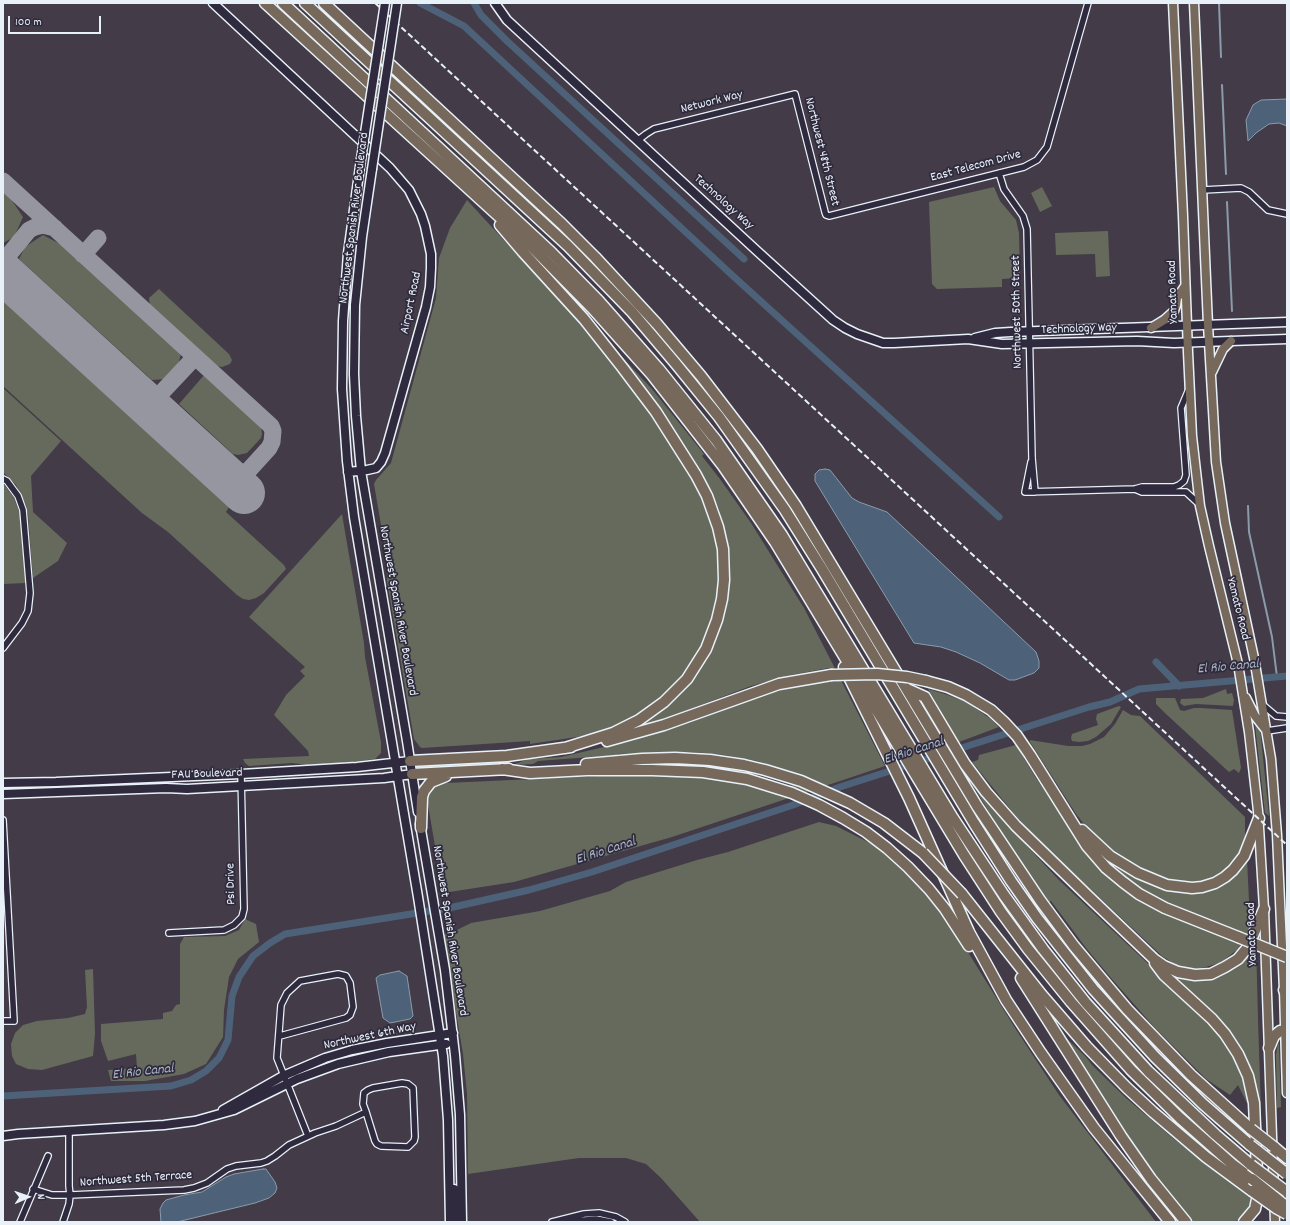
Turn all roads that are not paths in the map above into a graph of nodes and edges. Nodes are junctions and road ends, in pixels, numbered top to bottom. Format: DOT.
graph roads {
  1 [pos="213,3"];
  2 [pos="265,3"];
  3 [pos="283,3"];
  4 [pos="304,3"];
  5 [pos="324,3"];
  6 [pos="385,3"];
  7 [pos="397,3"];
  8 [pos="495,3"];
  9 [pos="1088,3"];
  10 [pos="1173,3"];
  11 [pos="1194,3"];
  12 [pos="795,94"];
  13 [pos="637,141"];
  14 [pos="999,173"];
  15 [pos="1203,190"];
  16 [pos="478,199"];
  17 [pos="1287,214"];
  18 [pos="827,216"];
  19 [pos="1185,286"];
  20 [pos="1287,322"];
  21 [pos="1208,325"];
  22 [pos="1187,327"];
  23 [pos="1151,328"];
  24 [pos="1030,331"];
  25 [pos="971,339"];
  26 [pos="1287,339"];
  27 [pos="1209,342"];
  28 [pos="1232,342"];
  29 [pos="1187,343"];
  30 [pos="1030,344"];
  31 [pos="1211,375"];
  32 [pos="1190,386"];
  33 [pos="1032,458"];
  34 [pos="361,471"];
  35 [pos="348,472"];
  36 [pos="3,479"];
  37 [pos="1136,489"];
  38 [pos="1035,492"];
  39 [pos="1200,506"];
  40 [pos="822,620"];
  41 [pos="3,648"];
  42 [pos="907,689"];
  43 [pos="1242,690"];
  44 [pos="1263,705"];
  45 [pos="1287,716"];
  46 [pos="1287,728"];
  47 [pos="1267,731"];
  48 [pos="565,748"];
  49 [pos="905,748"];
  50 [pos="410,761"];
  51 [pos="396,763"];
  52 [pos="502,770"];
  53 [pos="457,772"];
  54 [pos="241,774"];
  55 [pos="412,774"];
  56 [pos="398,776"];
  57 [pos="923,778"];
  58 [pos="3,783"];
  59 [pos="241,786"];
  60 [pos="3,794"];
  61 [pos="1259,818"];
  62 [pos="3,820"];
  63 [pos="1074,823"];
  64 [pos="421,828"];
  65 [pos="5,881"];
  66 [pos="1264,909"];
  67 [pos="169,933"];
  68 [pos="1001,943"];
  69 [pos="1148,953"];
  70 [pos="1287,957"];
  71 [pos="1286,993"];
  72 [pos="1006,1000"];
  73 [pos="3,1021"];
  74 [pos="1286,1030"];
  75 [pos="453,1033"];
  76 [pos="440,1035"];
  77 [pos="280,1036"];
  78 [pos="454,1042"];
  79 [pos="442,1044"];
  80 [pos="1269,1048"];
  81 [pos="285,1080"];
  82 [pos="1287,1093"];
  83 [pos="366,1112"];
  84 [pos="69,1130"];
  85 [pos="3,1136"];
  86 [pos="308,1136"];
  87 [pos="48,1156"];
  88 [pos="1287,1157"];
  89 [pos="449,1167"];
  90 [pos="1287,1174"];
  91 [pos="33,1190"];
  92 [pos="1287,1192"];
  93 [pos="70,1195"];
  94 [pos="1287,1207"];
  95 [pos="1287,1214"];
  96 [pos="20,1222"];
  97 [pos="63,1222"];
  98 [pos="450,1222"];
  99 [pos="456,1222"];
  100 [pos="462,1222"];
  101 [pos="552,1222"];
  102 [pos="564,1222"];
  103 [pos="611,1222"];
  104 [pos="625,1222"];
  105 [pos="1170,1222"];
  106 [pos="1186,1222"];
  107 [pos="1244,1222"];
  108 [pos="1275,1222"];
  1 -- 34 [label="street, Airport Road"];
  2 -- 16 [label="highway"];
  3 -- 49 [label="highway"];
  4 -- 90 [label="highway, bridge"];
  5 -- 42 [label="highway"];
  6 -- 35 [label="street, Northwest Spanish River Boulevard, bridge"];
  7 -- 34 [label="street, Northwest Spanish River Boulevard, bridge"];
  8 -- 13 [label="street, Technology Way"];
  9 -- 14 [label="street, East Telecom Drive"];
  10 -- 19 [label="main road, Yamato Road"];
  11 -- 15 [label="main road, Yamato Road"];
  12 -- 13 [label="street, Network Way"];
  12 -- 18 [label="street, Northwest 48th Street"];
  13 -- 25 [label="street, Technology Way"];
  14 -- 18 [label="street, East Telecom Drive"];
  14 -- 24 [label="street, Northwest 50th Street"];
  15 -- 17 [label="street"];
  15 -- 21 [label="main road, Yamato Road"];
  16 -- 40 [label="highway"];
  16 -- 48 [label="highway"];
  19 -- 22 [label="main road, Yamato Road"];
  19 -- 23 [label="main road"];
  20 -- 21 [label="street, Technology Way"];
  21 -- 22 [label="street, Technology Way"];
  21 -- 27 [label="main road, Yamato Road"];
  22 -- 23 [label="street, Technology Way"];
  22 -- 29 [label="main road, Yamato Road"];
  23 -- 24 [label="street, Technology Way"];
  24 -- 25 [label="street, Technology Way"];
  24 -- 30 [label="street, Northwest 50th Street"];
  25 -- 30 [label="street, Technology Way"];
  26 -- 28 [label="street, Technology Way"];
  27 -- 28 [label="street, Technology Way"];
  27 -- 29 [label="street, Technology Way"];
  27 -- 31 [label="main road, Yamato Road"];
  28 -- 31 [label="main road"];
  29 -- 30 [label="street, Technology Way"];
  29 -- 32 [label="main road, Yamato Road"];
  30 -- 33 [label="street, Northwest 50th Street"];
  31 -- 44 [label="main road, Yamato Road"];
  32 -- 37 [label="street"];
  32 -- 39 [label="main road, Yamato Road"];
  33 -- 38 [label="street, Northwest 50th Street"];
  33 -- 38 [label="street, Northwest 50th Street"];
  34 -- 35 [label="street, Airport Road"];
  34 -- 50 [label="street, Northwest Spanish River Boulevard"];
  35 -- 51 [label="street, Northwest Spanish River Boulevard"];
  36 -- 41 [label="street"];
  37 -- 38 [label="street"];
  37 -- 39 [label="street"];
  39 -- 43 [label="main road, Yamato Road"];
  40 -- 49 [label="highway"];
  40 -- 72 [label="highway"];
  42 -- 69 [label="highway"];
  42 -- 88 [label="highway, bridge"];
  43 -- 47 [label="main road"];
  43 -- 61 [label="main road, Yamato Road"];
  44 -- 45 [label="street"];
  44 -- 47 [label="main road, Yamato Road"];
  46 -- 47 [label="street"];
  47 -- 71 [label="main road, Yamato Road"];
  48 -- 50 [label="highway"];
  48 -- 63 [label="highway, bridge"];
  49 -- 57 [label="highway"];
  50 -- 51 [label="street, FAU Boulevard"];
  50 -- 55 [label="street, Northwest Spanish River Boulevard"];
  51 -- 54 [label="street, FAU Boulevard"];
  51 -- 56 [label="street, Northwest Spanish River Boulevard"];
  52 -- 53 [label="highway"];
  52 -- 68 [label="highway, bridge"];
  52 -- 72 [label="highway"];
  53 -- 55 [label="highway"];
  53 -- 64 [label="highway"];
  54 -- 58 [label="street, FAU Boulevard"];
  54 -- 59 [label="street, Psi Drive"];
  55 -- 56 [label="street, FAU Boulevard"];
  55 -- 64 [label="street, Northwest Spanish River Boulevard"];
  56 -- 59 [label="street, FAU Boulevard"];
  56 -- 76 [label="street, Northwest Spanish River Boulevard"];
  57 -- 92 [label="highway, bridge"];
  57 -- 94 [label="highway, bridge"];
  59 -- 60 [label="street, FAU Boulevard"];
  59 -- 67 [label="street, Psi Drive"];
  61 -- 63 [label="highway"];
  61 -- 66 [label="main road, Yamato Road"];
  62 -- 65 [label="street"];
  63 -- 70 [label="highway, bridge"];
  64 -- 75 [label="street, Northwest Spanish River Boulevard"];
  65 -- 73 [label="street"];
  66 -- 69 [label="highway"];
  66 -- 80 [label="main road, Yamato Road"];
  68 -- 95 [label="highway, bridge"];
  68 -- 106 [label="highway"];
  69 -- 107 [label="highway"];
  71 -- 74 [label="main road, Yamato Road"];
  72 -- 105 [label="highway"];
  74 -- 80 [label="highway"];
  74 -- 82 [label="main road, Yamato Road"];
  75 -- 76 [label="street, Northwest 6th Way"];
  75 -- 78 [label="street, Northwest Spanish River Boulevard"];
  76 -- 79 [label="street, Northwest Spanish River Boulevard"];
  76 -- 81 [label="street, Northwest 6th Way"];
  77 -- 77 [label="street"];
  77 -- 81 [label="street"];
  78 -- 79 [label="street, Northwest 6th Way"];
  78 -- 100 [label="street, Northwest Spanish River Boulevard"];
  79 -- 81 [label="street, Northwest 6th Way"];
  79 -- 89 [label="street, Northwest Spanish River Boulevard"];
  80 -- 108 [label="main road, Yamato Road"];
  81 -- 84 [label="street, Northwest 6th Way"];
  81 -- 86 [label="street"];
  83 -- 83 [label="street"];
  83 -- 86 [label="street, Northwest 5th Terrace"];
  84 -- 85 [label="street, Northwest 6th Way"];
  84 -- 93 [label="street"];
  86 -- 93 [label="street, Northwest 5th Terrace"];
  87 -- 91 [label="street"];
  89 -- 98 [label="street, Northwest Spanish River Boulevard"];
  89 -- 99 [label="street"];
  91 -- 93 [label="street, Northwest 5th Terrace"];
  91 -- 96 [label="street"];
  93 -- 97 [label="street"];
  101 -- 104 [label="street"];
  102 -- 103 [label="street"];
}
